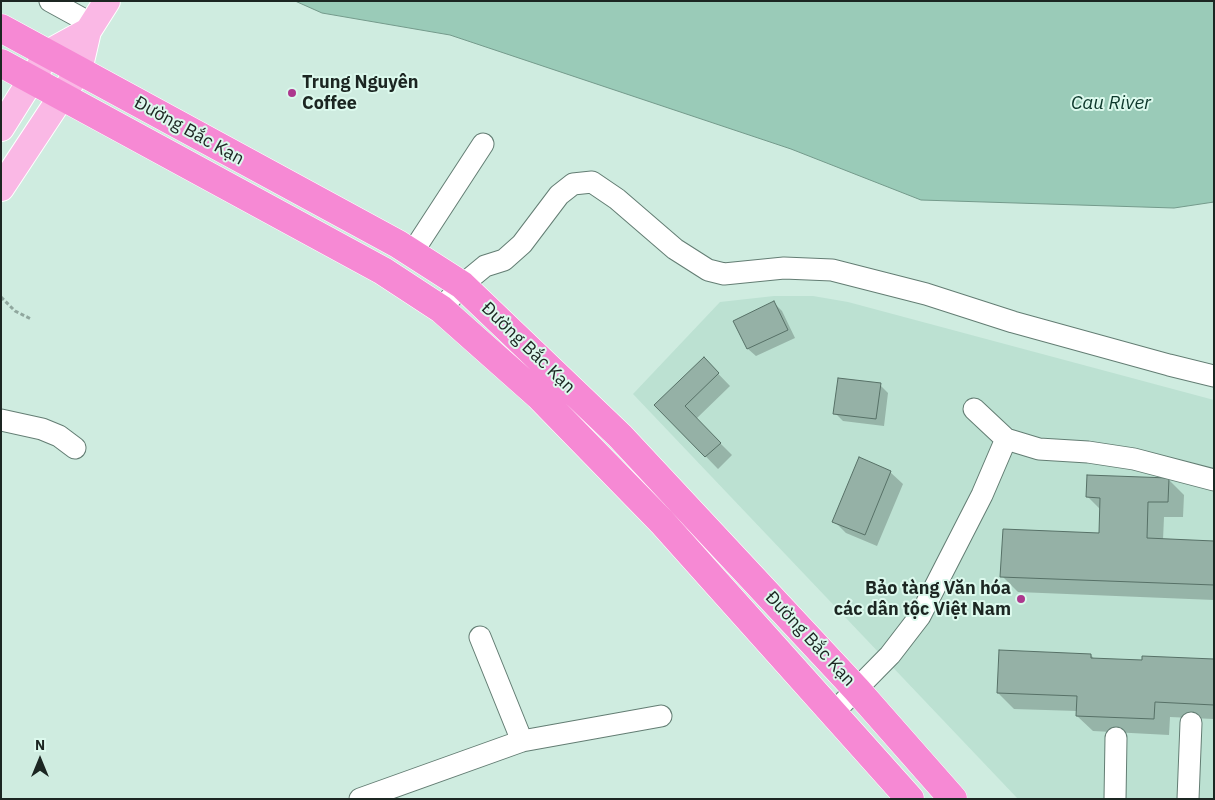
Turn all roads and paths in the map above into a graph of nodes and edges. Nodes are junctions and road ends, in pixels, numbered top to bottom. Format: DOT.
graph roads {
  1 [pos="50,1"];
  2 [pos="107,1"];
  3 [pos="90,27"];
  4 [pos="1,28"];
  5 [pos="48,53"];
  6 [pos="1,63"];
  7 [pos="79,70"];
  8 [pos="31,80"];
  9 [pos="63,96"];
  10 [pos="1,128"];
  11 [pos="483,144"];
  12 [pos="1,188"];
  13 [pos="412,253"];
  14 [pos="462,285"];
  15 [pos="1,297"];
  16 [pos="441,308"];
  17 [pos="31,319"];
  18 [pos="1214,376"];
  19 [pos="974,409"];
  20 [pos="1,420"];
  21 [pos="1006,439"];
  22 [pos="75,448"];
  23 [pos="1214,480"];
  24 [pos="480,637"];
  25 [pos="856,690"];
  26 [pos="832,714"];
  27 [pos="661,716"];
  28 [pos="1192,723"];
  29 [pos="1116,738"];
  30 [pos="522,741"];
  31 [pos="360,799"];
  32 [pos="910,799"];
  33 [pos="953,799"];
  34 [pos="1115,799"];
  35 [pos="1188,799"];
  1 -- 3 [label="street"];
  2 -- 3 [label="main road"];
  3 -- 5 [label="main road"];
  3 -- 7 [label="main road"];
  4 -- 5 [label="highway, Đường Bắc Kạn"];
  5 -- 7 [label="highway, Đường Bắc Kạn"];
  5 -- 8 [label="main road"];
  6 -- 8 [label="highway, Đường Bắc Kạn"];
  7 -- 9 [label="main road"];
  7 -- 13 [label="highway, Đường Bắc Kạn"];
  8 -- 9 [label="highway, Đường Bắc Kạn"];
  8 -- 10 [label="main road"];
  9 -- 12 [label="main road"];
  9 -- 16 [label="highway, Đường Bắc Kạn"];
  11 -- 13 [label="street"];
  13 -- 14 [label="highway, Đường Bắc Kạn"];
  14 -- 16 [label="street"];
  14 -- 18 [label="street"];
  14 -- 25 [label="highway, Đường Bắc Kạn"];
  15 -- 17 [label="path"];
  16 -- 26 [label="highway, Đường Bắc Kạn"];
  19 -- 21 [label="street"];
  20 -- 22 [label="street"];
  21 -- 23 [label="street"];
  21 -- 25 [label="street"];
  24 -- 30 [label="street"];
  25 -- 26 [label="street"];
  25 -- 33 [label="highway, Đường Bắc Kạn"];
  26 -- 32 [label="highway, Đường Bắc Kạn"];
  27 -- 30 [label="street"];
  28 -- 35 [label="street"];
  29 -- 34 [label="street"];
  30 -- 31 [label="street"];
}
